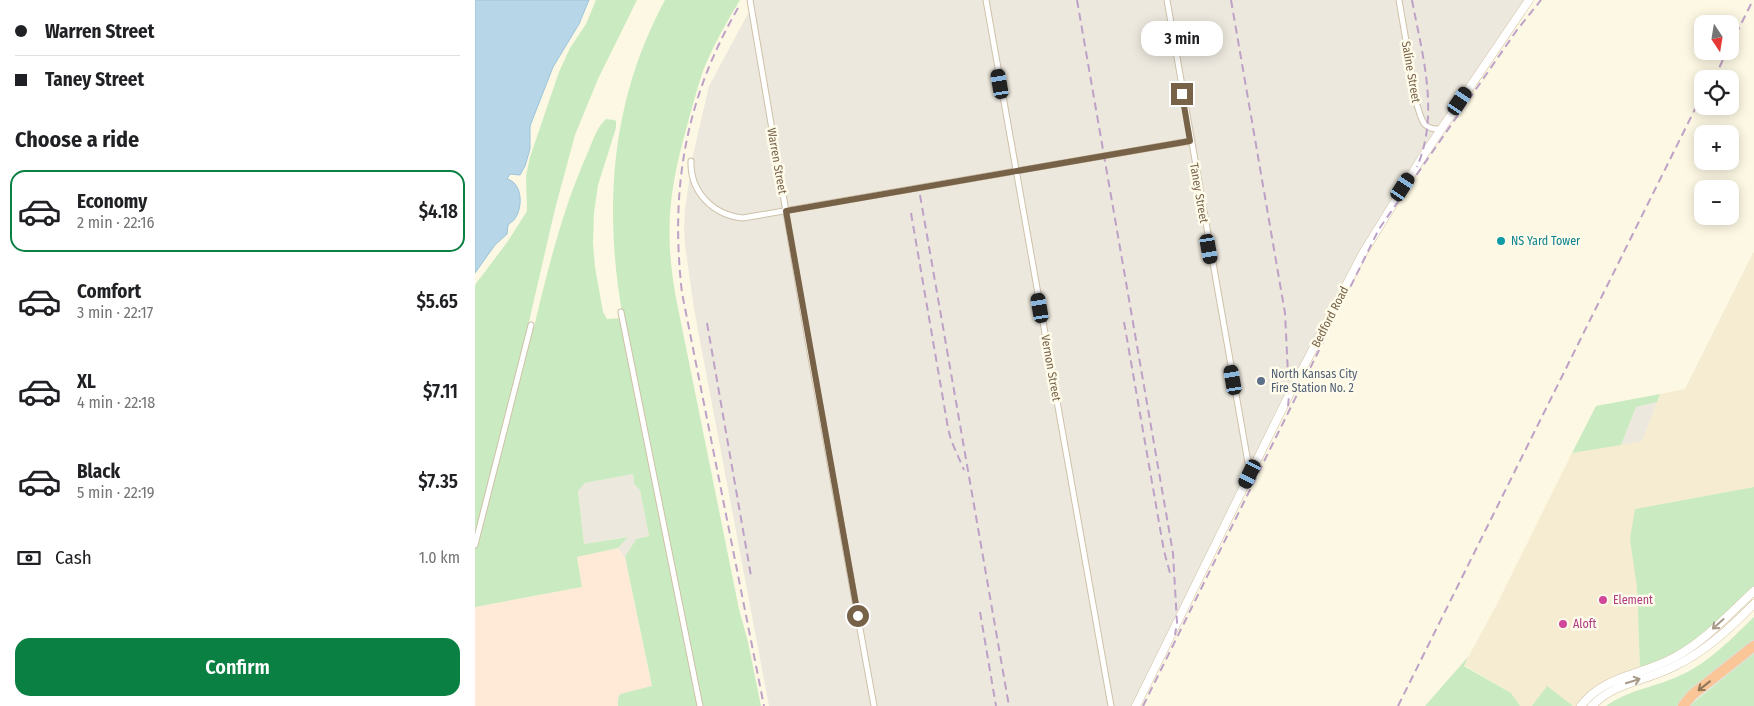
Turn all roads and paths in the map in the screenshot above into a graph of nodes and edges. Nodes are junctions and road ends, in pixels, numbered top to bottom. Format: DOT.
graph roads {
  1 [pos="750,0"];
  2 [pos="986,0"];
  3 [pos="1167,0"];
  4 [pos="1399,0"];
  5 [pos="1529,0"];
  6 [pos="1441,129"];
  7 [pos="1190,141"];
  8 [pos="691,161"];
  9 [pos="1016,171"];
  10 [pos="786,211"];
  11 [pos="621,312"];
  12 [pos="531,325"];
  13 [pos="1250,474"];
  14 [pos="475,545"];
  15 [pos="1754,591"];
  16 [pos="1754,604"];
  17 [pos="1754,646"];
  18 [pos="700,706"];
  19 [pos="874,706"];
  20 [pos="1111,706"];
  21 [pos="1136,706"];
  22 [pos="1581,706"];
  23 [pos="1592,706"];
  24 [pos="1683,706"];
  1 -- 10 [label="street, Warren Street"];
  2 -- 9 [label="street, Vernon Street"];
  3 -- 7 [label="street, Taney Street"];
  4 -- 6 [label="street, Saline Street"];
  5 -- 6 [label="street, Bedford Road"];
  6 -- 13 [label="street, Bedford Road"];
  7 -- 9 [label="street"];
  7 -- 13 [label="street, Taney Street"];
  8 -- 10 [label="street"];
  9 -- 10 [label="street"];
  9 -- 20 [label="street, Vernon Street"];
  10 -- 19 [label="street, Warren Street"];
  11 -- 18 [label="street"];
  12 -- 14 [label="street"];
  13 -- 21 [label="street, Bedford Road"];
  15 -- 22 [label="street, one-way"];
  23 -- 16 [label="street, one-way"];
  17 -- 24 [label="highway, one-way"];
}
